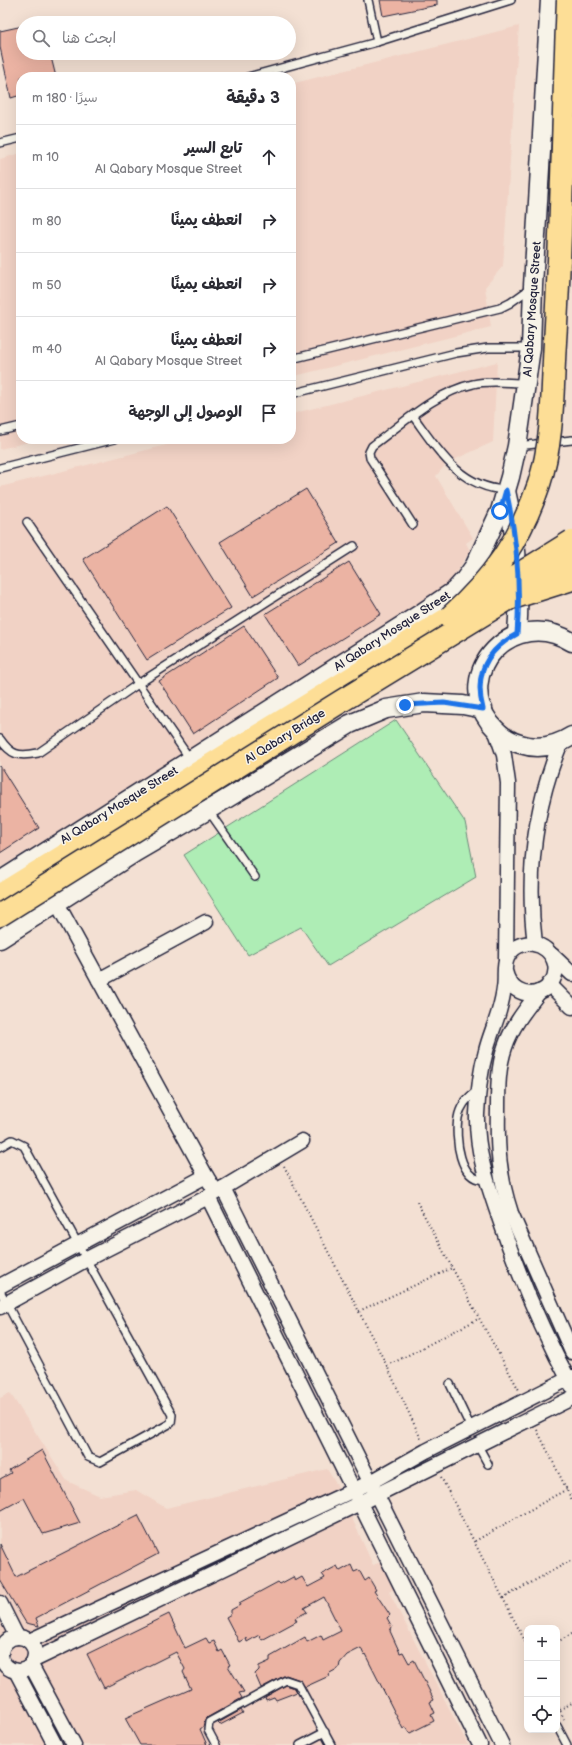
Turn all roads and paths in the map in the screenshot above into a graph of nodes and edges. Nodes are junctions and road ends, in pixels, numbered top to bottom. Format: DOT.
graph roads {
  1 [pos="368,0"];
  2 [pos="511,0"];
  3 [pos="550,0"];
  4 [pos="568,0"];
  5 [pos="377,42"];
  6 [pos="266,72"];
  7 [pos="16,139"];
  8 [pos="0,143"];
  9 [pos="533,286"];
  10 [pos="531,348"];
  11 [pos="296,358"];
  12 [pos="527,383"];
  13 [pos="296,393"];
  14 [pos="412,416"];
  15 [pos="16,427"];
  16 [pos="0,431"];
  17 [pos="572,440"];
  18 [pos="95,444"];
  19 [pos="517,446"];
  20 [pos="0,468"];
  21 [pos="506,490"];
  22 [pos="27,522"];
  23 [pos="413,525"];
  24 [pos="572,541"];
  25 [pos="354,546"];
  26 [pos="518,559"];
  27 [pos="572,560"];
  28 [pos="572,579"];
  29 [pos="572,591"];
  30 [pos="512,598"];
  31 [pos="450,617"];
  32 [pos="517,634"];
  33 [pos="572,642"];
  34 [pos="138,684"];
  35 [pos="483,709"];
  36 [pos="495,729"];
  37 [pos="0,738"];
  38 [pos="567,739"];
  39 [pos="191,760"];
  40 [pos="208,810"];
  41 [pos="255,877"];
  42 [pos="0,881"];
  43 [pos="0,895"];
  44 [pos="57,903"];
  45 [pos="0,916"];
  46 [pos="206,922"];
  47 [pos="0,938"];
  48 [pos="535,944"];
  49 [pos="551,954"];
  50 [pos="506,965"];
  51 [pos="572,974"];
  52 [pos="99,980"];
  53 [pos="544,988"];
  54 [pos="572,1007"];
  55 [pos="479,1089"];
  56 [pos="302,1141"];
  57 [pos="0,1147"];
  58 [pos="278,1154"];
  59 [pos="206,1176"];
  60 [pos="486,1179"];
  61 [pos="216,1192"];
  62 [pos="417,1202"];
  63 [pos="78,1244"];
  64 [pos="87,1259"];
  65 [pos="452,1268"];
  66 [pos="0,1286"];
  67 [pos="2,1300"];
  68 [pos="359,1312"];
  69 [pos="478,1318"];
  70 [pos="572,1352"];
  71 [pos="387,1366"];
  72 [pos="571,1380"];
  73 [pos="450,1384"];
  74 [pos="572,1398"];
  75 [pos="525,1402"];
  76 [pos="534,1423"];
  77 [pos="471,1428"];
  78 [pos="477,1444"];
  79 [pos="426,1451"];
  80 [pos="488,1464"];
  81 [pos="435,1465"];
  82 [pos="375,1488"];
  83 [pos="567,1489"];
  84 [pos="354,1490"];
  85 [pos="572,1500"];
  86 [pos="360,1503"];
  87 [pos="475,1542"];
  88 [pos="572,1560"];
  89 [pos="503,1598"];
  90 [pos="0,1603"];
  91 [pos="572,1634"];
  92 [pos="23,1639"];
  93 [pos="524,1639"];
  94 [pos="560,1640"];
  95 [pos="1,1650"];
  96 [pos="33,1662"];
  97 [pos="15,1671"];
  98 [pos="0,1678"];
  99 [pos="572,1703"];
  100 [pos="560,1710"];
  101 [pos="325,1732"];
  102 [pos="560,1732"];
  103 [pos="55,1745"];
  104 [pos="74,1745"];
  105 [pos="216,1745"];
  106 [pos="300,1745"];
  107 [pos="331,1745"];
  108 [pos="480,1745"];
  109 [pos="502,1745"];
  110 [pos="567,1745"];
  1 -- 5 [label="lane"];
  2 -- 5 [label="lane"];
  3 -- 9 [label="street, Al Qabary Mosque Street"];
  4 -- 31 [label="main road, bridge"];
  5 -- 6 [label="lane"];
  7 -- 8 [label="lane"];
  9 -- 10 [label="street, Al Qabary Mosque Street"];
  9 -- 11 [label="lane"];
  10 -- 12 [label="street, Al Qabary Mosque Street"];
  10 -- 13 [label="lane"];
  12 -- 14 [label="lane"];
  12 -- 19 [label="street, Al Qabary Mosque Street"];
  14 -- 21 [label="lane"];
  14 -- 23 [label="lane"];
  15 -- 16 [label="lane"];
  17 -- 19 [label="lane"];
  18 -- 20 [label="lane"];
  19 -- 21 [label="street, Al Qabary Mosque Street"];
  21 -- 26 [label="street"];
  21 -- 39 [label="street, Al Qabary Mosque Street"];
  22 -- 34 [label="lane"];
  24 -- 31 [label="main road, Al Qabary Bridge, bridge"];
  25 -- 34 [label="lane"];
  26 -- 29 [label="street"];
  26 -- 32 [label="street"];
  27 -- 30 [label="main road, Al Qabary Bridge, bridge"];
  28 -- 30 [label="main road, bridge"];
  30 -- 45 [label="main road, Al Qabary Bridge, bridge"];
  31 -- 43 [label="main road, Al Qabary Bridge"];
  32 -- 33 [label="street"];
  32 -- 35 [label="street"];
  34 -- 37 [label="lane"];
  34 -- 39 [label="lane"];
  35 -- 36 [label="street"];
  35 -- 40 [label="street"];
  36 -- 38 [label="street"];
  36 -- 50 [label="street"];
  38 -- 48 [label="street"];
  39 -- 42 [label="street, Al Qabary Mosque Street"];
  40 -- 41 [label="lane"];
  40 -- 44 [label="street"];
  44 -- 47 [label="street"];
  44 -- 52 [label="street"];
  46 -- 52 [label="street"];
  48 -- 49 [label="street"];
  48 -- 50 [label="street"];
  49 -- 51 [label="street"];
  49 -- 53 [label="street"];
  50 -- 53 [label="street"];
  50 -- 55 [label="street"];
  52 -- 59 [label="street"];
  53 -- 54 [label="street"];
  53 -- 70 [label="street"];
  55 -- 60 [label="street"];
  55 -- 60 [label="lane"];
  56 -- 58 [label="street"];
  57 -- 63 [label="lane"];
  58 -- 61 [label="street"];
  58 -- 68 [label="path"];
  59 -- 61 [label="street"];
  59 -- 63 [label="street"];
  60 -- 72 [label="street"];
  61 -- 64 [label="street"];
  61 -- 82 [label="street"];
  61 -- 84 [label="street"];
  62 -- 65 [label="path"];
  63 -- 64 [label="lane"];
  63 -- 66 [label="street"];
  64 -- 67 [label="street"];
  64 -- 67 [label="lane"];
  65 -- 68 [label="path"];
  65 -- 69 [label="path"];
  68 -- 71 [label="path"];
  69 -- 71 [label="path"];
  69 -- 75 [label="path"];
  71 -- 79 [label="path"];
  72 -- 75 [label="street"];
  73 -- 77 [label="lane"];
  74 -- 78 [label="street"];
  75 -- 77 [label="street"];
  76 -- 83 [label="path"];
  77 -- 79 [label="street"];
  78 -- 80 [label="lane"];
  78 -- 81 [label="street"];
  79 -- 82 [label="street"];
  81 -- 82 [label="street"];
  81 -- 87 [label="path"];
  82 -- 84 [label="street"];
  82 -- 86 [label="street"];
  82 -- 109 [label="street"];
  83 -- 85 [label="path"];
  83 -- 87 [label="path"];
  84 -- 86 [label="street"];
  84 -- 92 [label="street"];
  86 -- 96 [label="street"];
  86 -- 108 [label="street"];
  87 -- 89 [label="path"];
  88 -- 89 [label="path"];
  89 -- 93 [label="path"];
  90 -- 92 [label="street"];
  91 -- 94 [label="path"];
  92 -- 95 [label="street"];
  92 -- 96 [label="street"];
  95 -- 97 [label="street"];
  96 -- 97 [label="street"];
  96 -- 104 [label="street"];
  97 -- 98 [label="street"];
  97 -- 103 [label="street"];
  99 -- 100 [label="path"];
  101 -- 105 [label="lane"];
  101 -- 106 [label="lane"];
  101 -- 107 [label="lane"];
  102 -- 110 [label="lane"];
}
